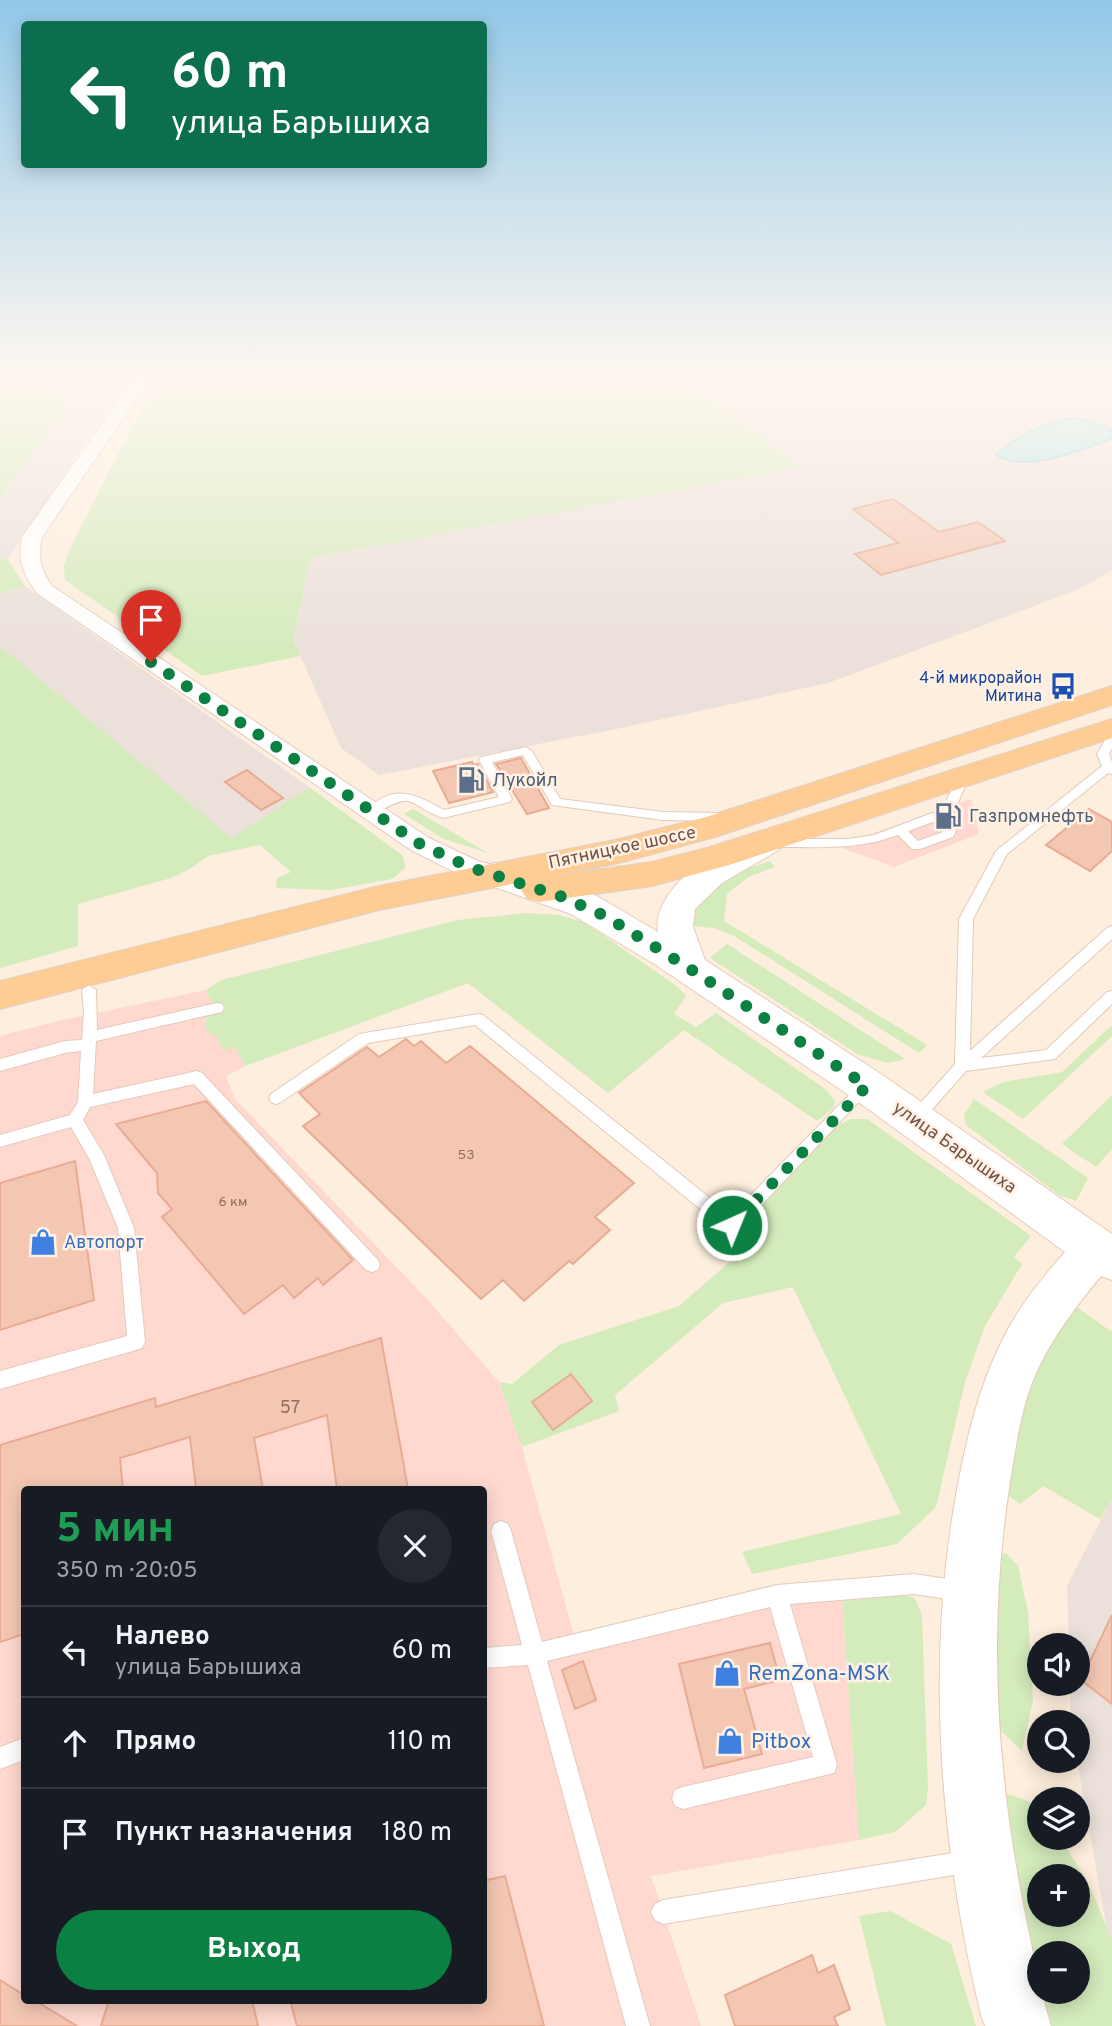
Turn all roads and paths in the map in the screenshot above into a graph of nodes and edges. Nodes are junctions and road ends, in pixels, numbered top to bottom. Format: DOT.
graph roads {
  1 [pos="80,468"];
  2 [pos="1112,695"];
  3 [pos="1112,728"];
  4 [pos="1112,737"];
  5 [pos="1110,769"];
  6 [pos="962,779"];
  7 [pos="372,811"];
  8 [pos="948,812"];
  9 [pos="755,830"];
  10 [pos="900,830"];
  11 [pos="615,852"];
  12 [pos="495,875"];
  13 [pos="566,893"];
  14 [pos="1112,931"];
  15 [pos="689,968"];
  16 [pos="89,990"];
  17 [pos="0,995"];
  18 [pos="1112,996"];
  19 [pos="217,1008"];
  20 [pos="0,1014"];
  21 [pos="89,1041"];
  22 [pos="0,1065"];
  23 [pos="962,1066"];
  24 [pos="867,1086"];
  25 [pos="276,1098"];
  26 [pos="85,1102"];
  27 [pos="75,1119"];
  28 [pos="915,1119"];
  29 [pos="0,1141"];
  30 [pos="1107,1246"];
  31 [pos="372,1265"];
  32 [pos="0,1380"];
  33 [pos="501,1531"];
  34 [pos="969,1592"];
  35 [pos="777,1595"];
  36 [pos="535,1654"];
  37 [pos="487,1658"];
  38 [pos="21,1750"];
  39 [pos="0,1758"];
  40 [pos="683,1798"];
  41 [pos="983,1859"];
  42 [pos="663,1912"];
  43 [pos="638,2026"];
  44 [pos="1018,2026"];
  1 -- 7 [label="street"];
  2 -- 9 [label="main road, Пятницкое шоссе"];
  3 -- 6 [label="main road, Пятницкое шоссе"];
  4 -- 5 [label="lane"];
  5 -- 23 [label="lane"];
  6 -- 8 [label="lane"];
  6 -- 9 [label="main road, Пятницкое шоссе"];
  7 -- 9 [label="lane"];
  7 -- 12 [label="street"];
  8 -- 10 [label="lane"];
  8 -- 10 [label="lane"];
  9 -- 10 [label="lane"];
  9 -- 11 [label="main road, Пятницкое шоссе"];
  9 -- 13 [label="main road, Пятницкое шоссе"];
  9 -- 15 [label="main road"];
  11 -- 12 [label="main road, Пятницкое шоссе"];
  11 -- 13 [label="main road"];
  12 -- 13 [label="main road, улица Барышиха"];
  12 -- 17 [label="main road, Пятницкое шоссе"];
  13 -- 15 [label="main road, улица Барышиха"];
  13 -- 16 [label="main road, Пятницкое шоссе"];
  14 -- 23 [label="lane"];
  15 -- 24 [label="main road, улица Барышиха"];
  16 -- 20 [label="main road, Пятницкое шоссе"];
  16 -- 21 [label="lane"];
  18 -- 23 [label="lane"];
  19 -- 21 [label="lane"];
  21 -- 22 [label="lane"];
  21 -- 26 [label="lane"];
  23 -- 28 [label="lane"];
  24 -- 25 [label="lane"];
  24 -- 28 [label="main road, улица Барышиха"];
  26 -- 27 [label="lane"];
  26 -- 31 [label="lane"];
  27 -- 29 [label="lane"];
  27 -- 32 [label="lane"];
  28 -- 30 [label="main road, улица Барышиха"];
  30 -- 34 [label="main road"];
  33 -- 36 [label="lane"];
  34 -- 35 [label="lane"];
  34 -- 41 [label="main road"];
  35 -- 36 [label="lane"];
  35 -- 40 [label="lane"];
  36 -- 37 [label="lane"];
  36 -- 43 [label="lane"];
  38 -- 39 [label="lane"];
  41 -- 42 [label="lane"];
  41 -- 44 [label="main road"];
}
